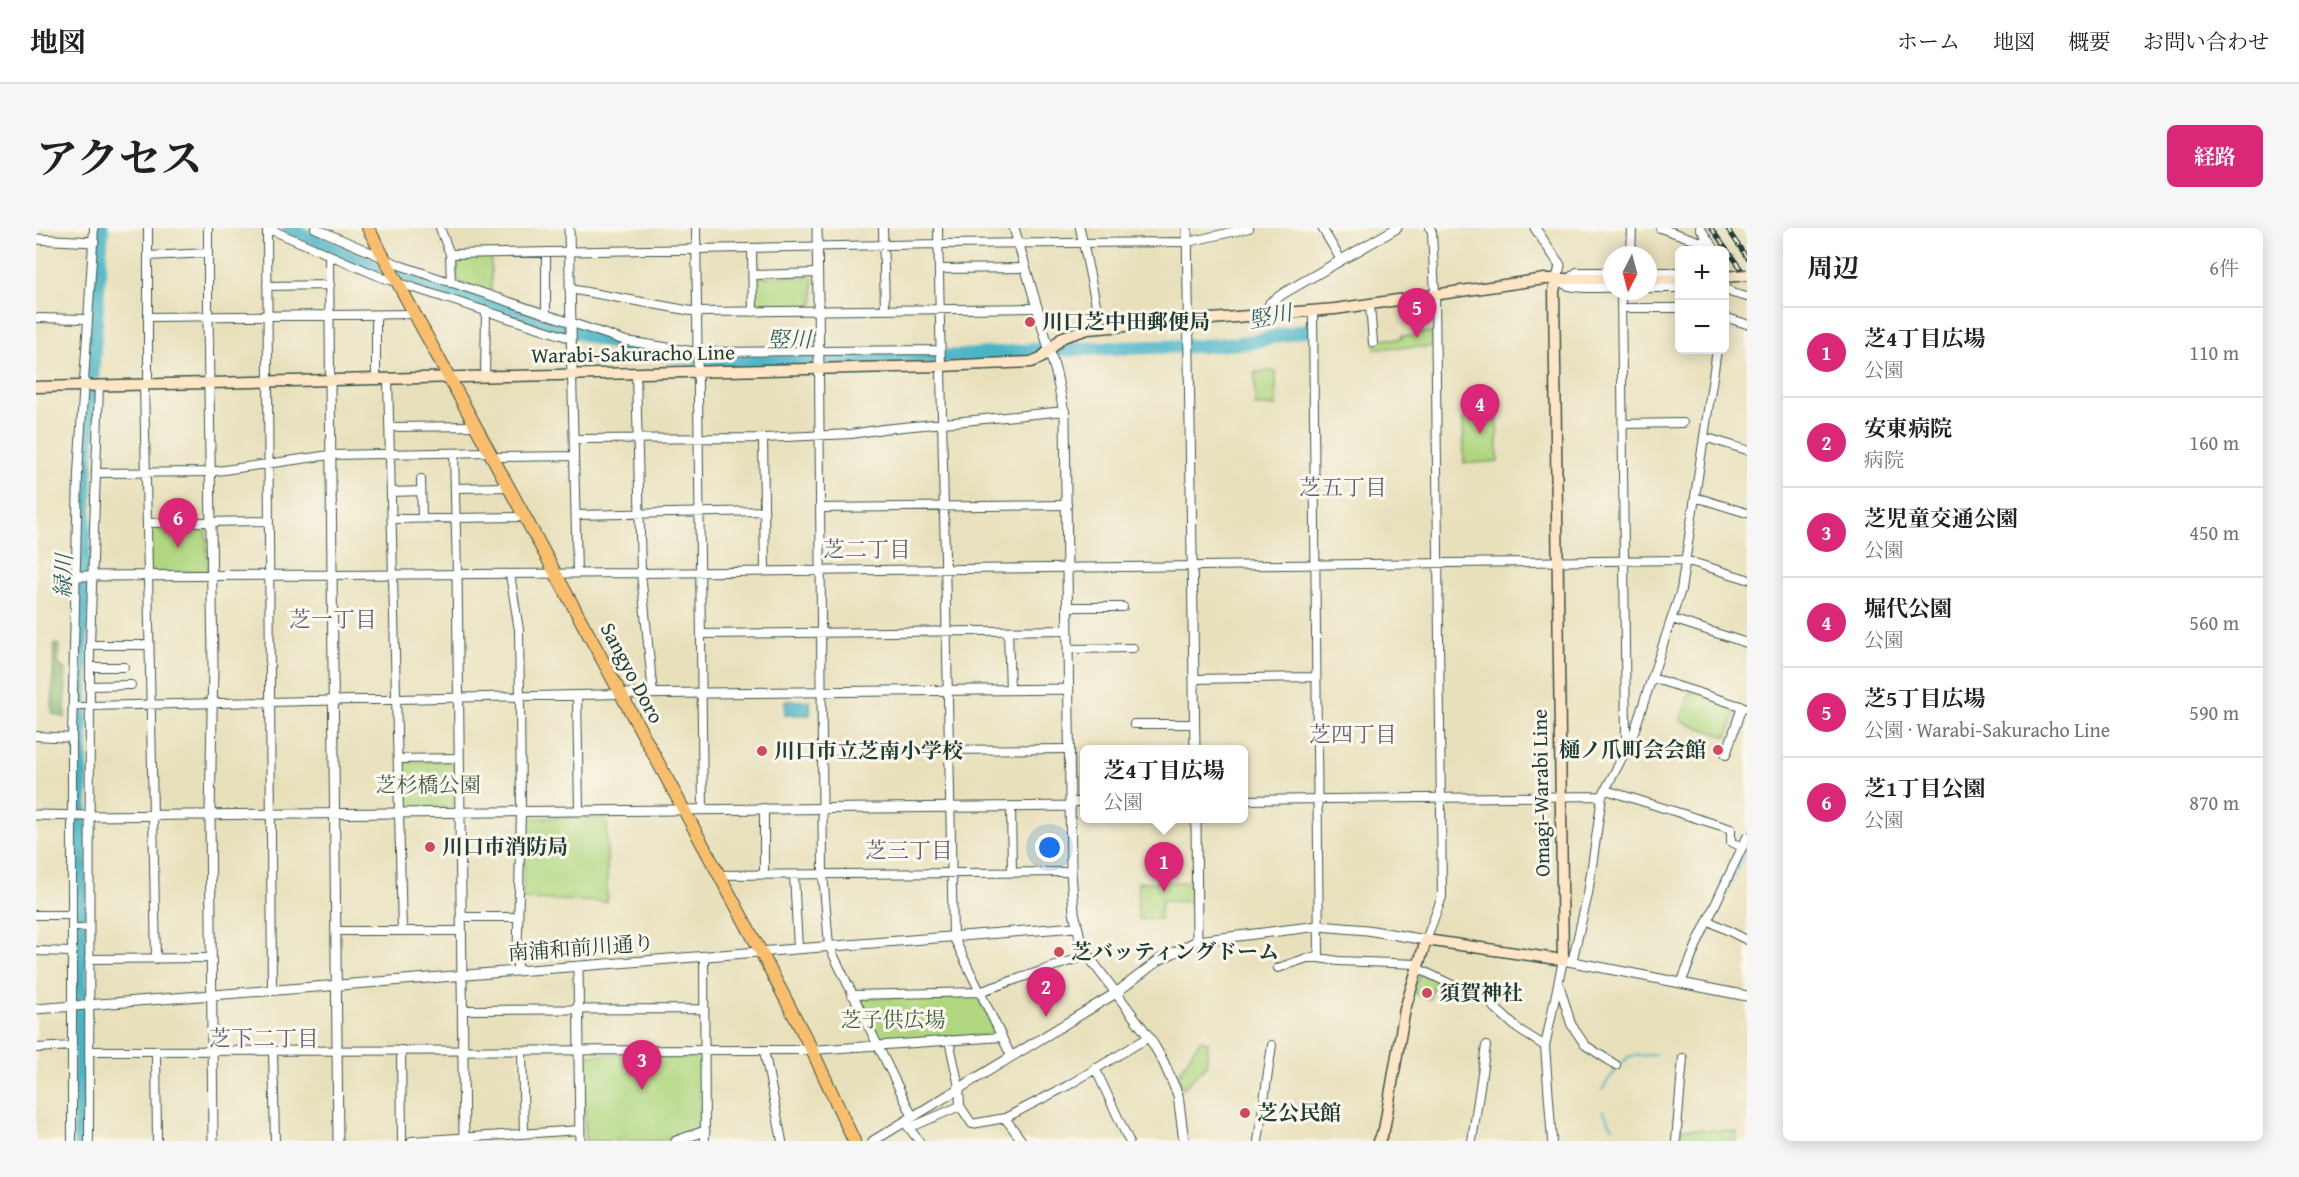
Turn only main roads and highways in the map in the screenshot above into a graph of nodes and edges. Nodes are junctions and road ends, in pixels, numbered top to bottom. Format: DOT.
graph roads {
  1 [pos="368,228"];
  2 [pos="1747,275"];
  3 [pos="1729,277"];
  4 [pos="1568,279"];
  5 [pos="1603,279"];
  6 [pos="1657,279"];
  7 [pos="1675,280"];
  8 [pos="449,377"];
  9 [pos="36,387"];
  10 [pos="854,1141"];
  11 [pos="1379,1141"];
  1 -- 8 [label="main road, Sangyo Doro"];
  2 -- 3 [label="main road, bridge"];
  4 -- 5 [label="main road, Warabi-Sakuracho Line"];
  4 -- 8 [label="main road, Warabi-Sakuracho Line"];
  4 -- 11 [label="main road, Omagi-Warabi Line"];
  6 -- 7 [label="main road"];
  8 -- 9 [label="main road, Warabi-Sakuracho Line"];
  8 -- 10 [label="main road, Sangyo Doro"];
}
